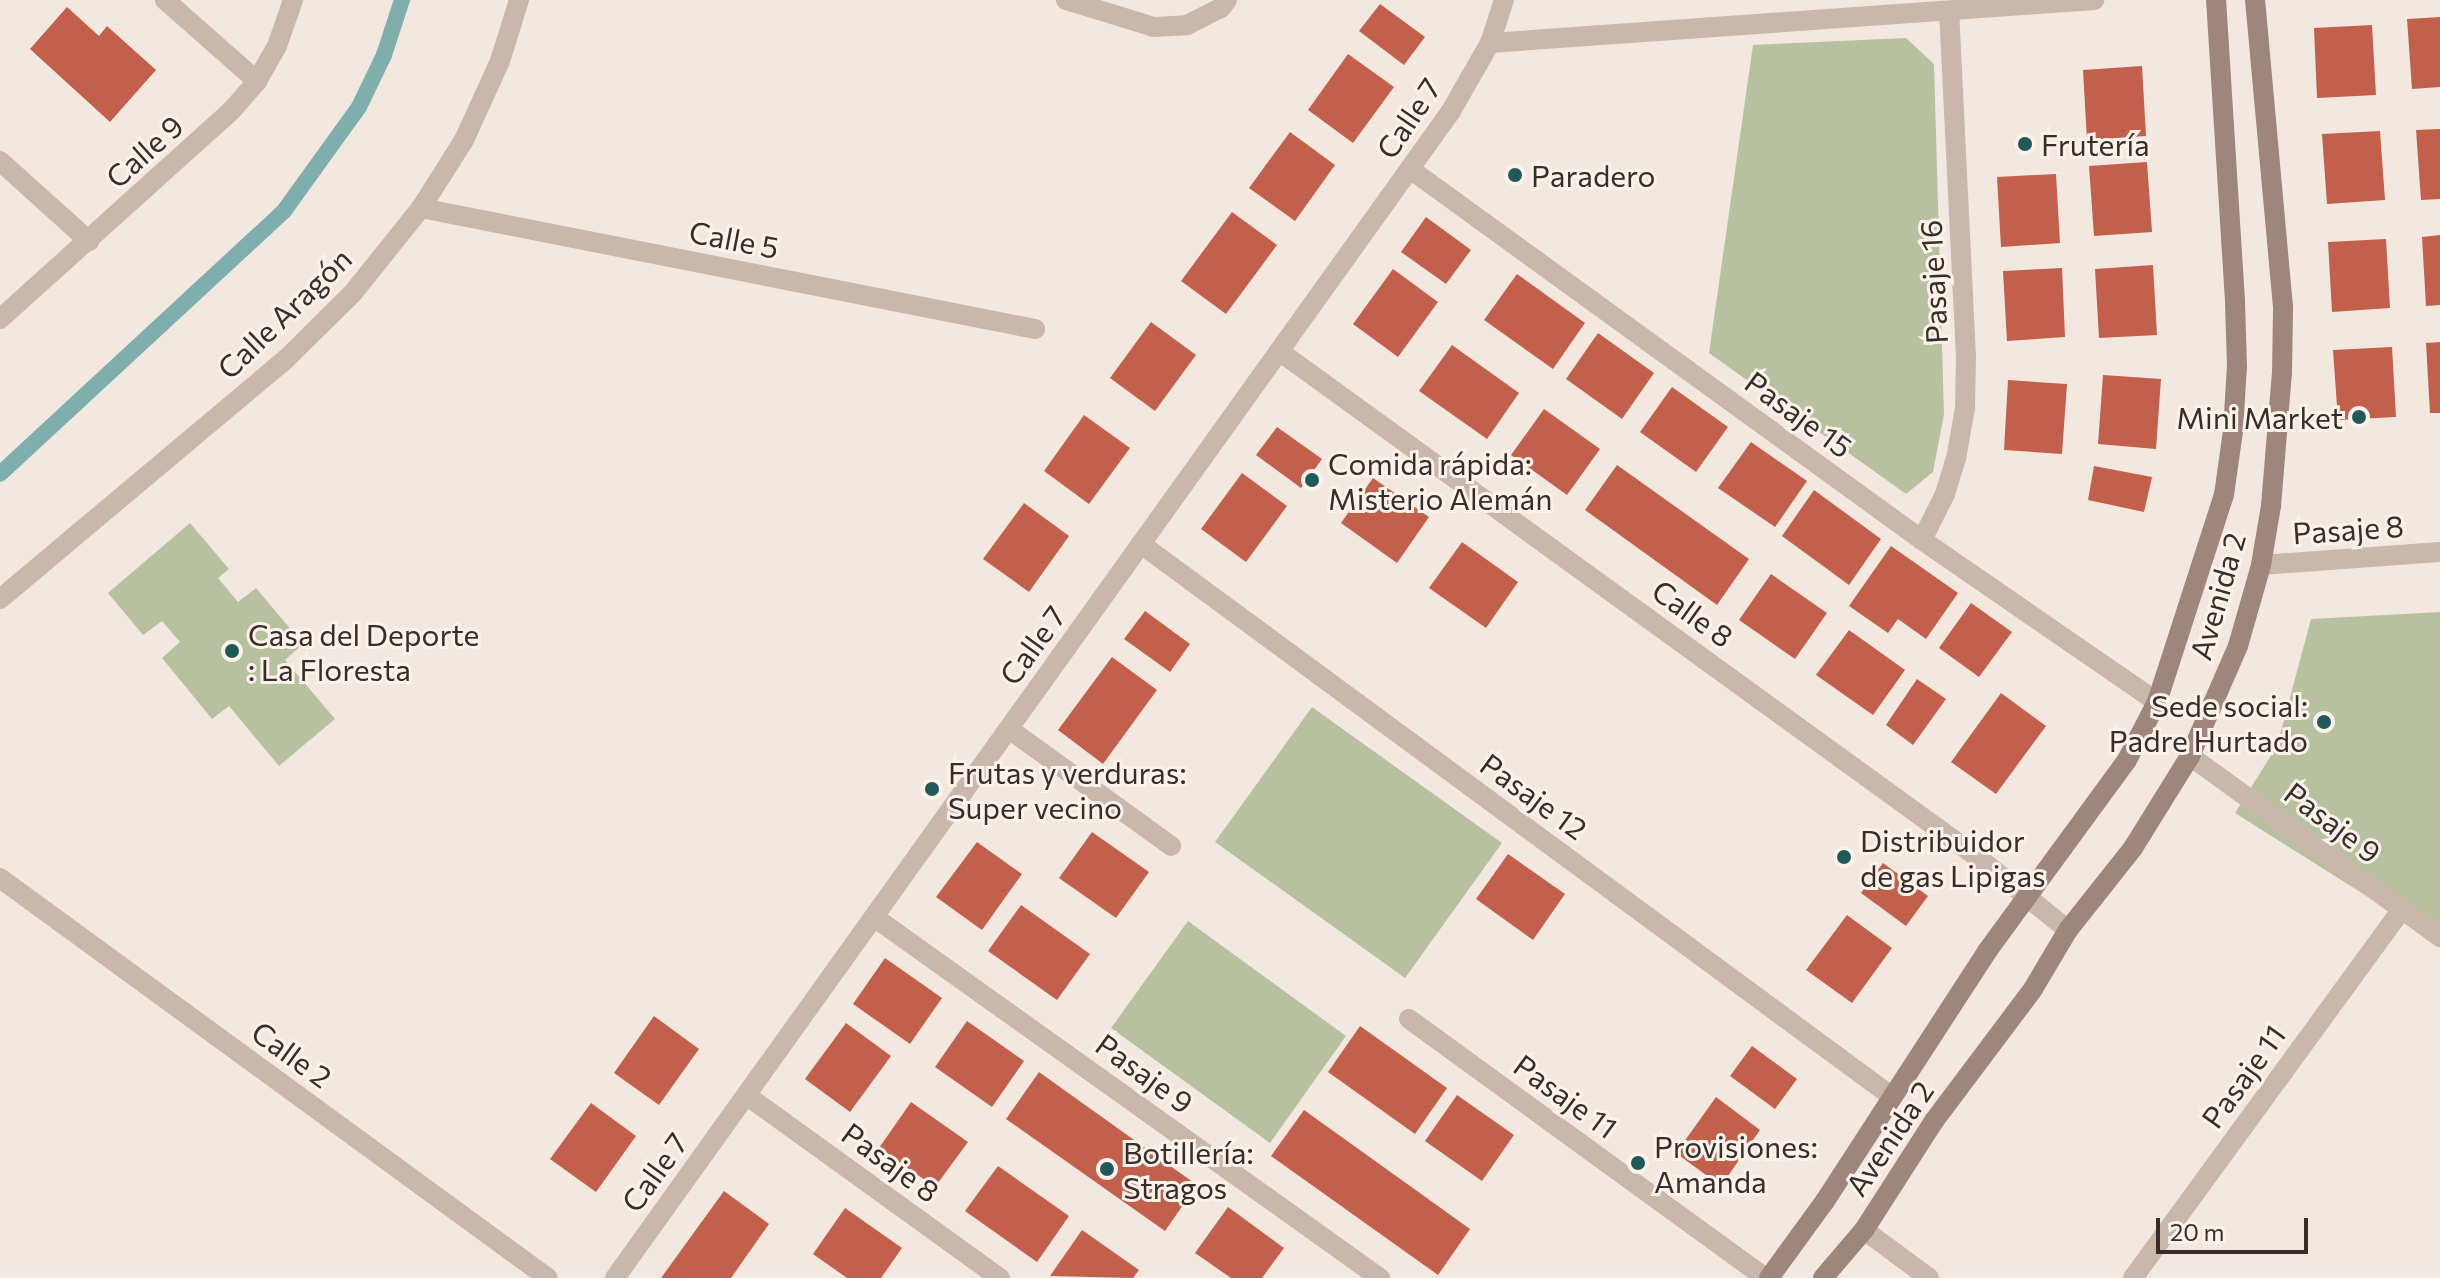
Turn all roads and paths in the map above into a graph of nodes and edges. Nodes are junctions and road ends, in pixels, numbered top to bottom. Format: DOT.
graph roads {
  1 [pos="165,0"];
  2 [pos="293,0"];
  3 [pos="519,0"];
  4 [pos="1066,0"];
  5 [pos="1504,0"];
  6 [pos="2094,0"];
  7 [pos="2216,0"];
  8 [pos="2255,0"];
  9 [pos="1224,4"];
  10 [pos="1949,12"];
  11 [pos="1490,43"];
  12 [pos="257,81"];
  13 [pos="0,161"];
  14 [pos="1410,169"];
  15 [pos="421,208"];
  16 [pos="89,241"];
  17 [pos="0,319"];
  18 [pos="1035,329"];
  19 [pos="1279,351"];
  20 [pos="1922,540"];
  21 [pos="1141,544"];
  22 [pos="2440,552"];
  23 [pos="2261,565"];
  24 [pos="0,599"];
  25 [pos="2157,702"];
  26 [pos="1009,729"];
  27 [pos="2190,756"];
  28 [pos="1171,846"];
  29 [pos="0,878"];
  30 [pos="2028,897"];
  31 [pos="2401,910"];
  32 [pos="874,917"];
  33 [pos="2068,930"];
  34 [pos="2440,937"];
  35 [pos="1409,1019"];
  36 [pos="746,1095"];
  37 [pos="1891,1096"];
  38 [pos="1864,1230"];
  39 [pos="548,1278"];
  40 [pos="615,1278"];
  41 [pos="1000,1278"];
  42 [pos="1380,1278"];
  43 [pos="1767,1278"];
  44 [pos="1823,1278"];
  45 [pos="1929,1278"];
  46 [pos="2133,1278"];
  1 -- 12 [label="street"];
  2 -- 12 [label="street, Calle 9"];
  3 -- 15 [label="street, Calle Aragón"];
  4 -- 9 [label="street"];
  5 -- 11 [label="street, Calle 7"];
  6 -- 10 [label="street"];
  7 -- 25 [label="street, Avenida 2"];
  8 -- 23 [label="street, Avenida 2"];
  10 -- 11 [label="street"];
  10 -- 20 [label="street, Pasaje 16"];
  11 -- 14 [label="street, Calle 7"];
  12 -- 16 [label="street, Calle 9"];
  13 -- 16 [label="street"];
  14 -- 19 [label="street, Calle 7"];
  14 -- 20 [label="street, Pasaje 15"];
  15 -- 18 [label="street, Calle 5"];
  15 -- 24 [label="street, Calle Aragón"];
  16 -- 17 [label="street, Calle 9"];
  19 -- 21 [label="street, Calle 7"];
  19 -- 30 [label="street, Calle 8"];
  20 -- 25 [label="street, Pasaje 15"];
  21 -- 26 [label="street, Calle 7"];
  21 -- 37 [label="street, Pasaje 12"];
  22 -- 23 [label="street, Pasaje 8"];
  23 -- 27 [label="street, Avenida 2"];
  25 -- 30 [label="street, Avenida 2"];
  26 -- 28 [label="street"];
  26 -- 32 [label="street, Calle 7"];
  27 -- 31 [label="street, Pasaje 9"];
  27 -- 33 [label="street, Avenida 2"];
  29 -- 39 [label="street, Calle 2"];
  30 -- 33 [label="street, Calle 8"];
  30 -- 37 [label="street, Avenida 2"];
  31 -- 34 [label="street, Pasaje 9"];
  31 -- 46 [label="street, Pasaje 11"];
  32 -- 36 [label="street, Calle 7"];
  32 -- 42 [label="street, Pasaje 9"];
  33 -- 38 [label="street, Avenida 2"];
  35 -- 43 [label="street, Pasaje 11"];
  36 -- 40 [label="street, Calle 7"];
  36 -- 41 [label="street, Pasaje 8"];
  37 -- 43 [label="street, Avenida 2"];
  38 -- 44 [label="street, Avenida 2"];
  38 -- 45 [label="street"];
}
